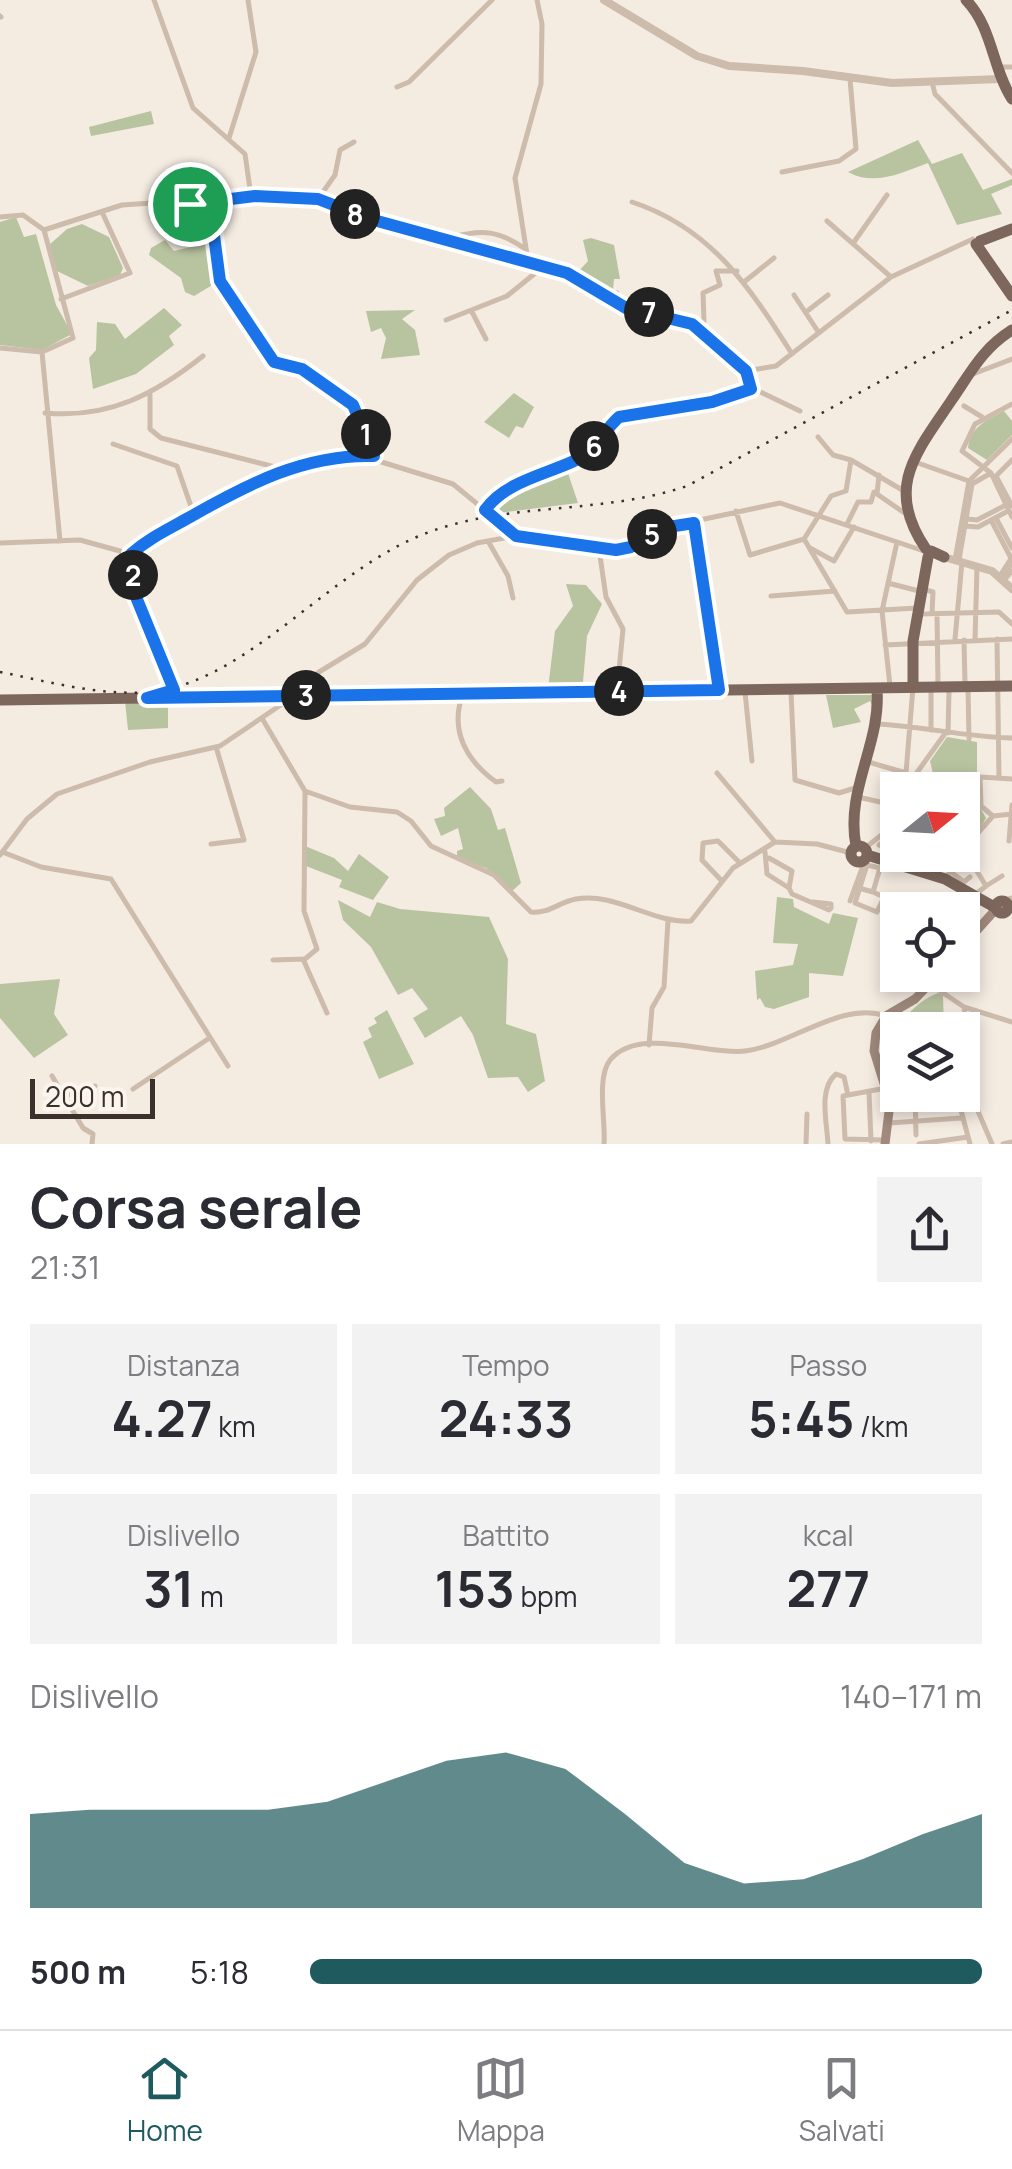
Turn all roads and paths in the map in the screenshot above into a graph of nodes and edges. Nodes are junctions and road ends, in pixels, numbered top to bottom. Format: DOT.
graph roads {
  1 [pos="154,0"];
  2 [pos="248,0"];
  3 [pos="492,0"];
  4 [pos="537,0"];
  5 [pos="604,0"];
  6 [pos="985,0"];
  7 [pos="970,4"];
  8 [pos="1012,67"];
  9 [pos="1001,75"];
  10 [pos="850,79"];
  11 [pos="944,81"];
  12 [pos="932,82"];
  13 [pos="397,87"];
  14 [pos="940,100"];
  15 [pos="1012,100"];
  16 [pos="229,138"];
  17 [pos="354,142"];
  18 [pos="782,172"];
  19 [pos="1012,173"];
  20 [pos="887,195"];
  21 [pos="250,196"];
  22 [pos="228,198"];
  23 [pos="318,199"];
  24 [pos="632,202"];
  25 [pos="190,204"];
  26 [pos="102,212"];
  27 [pos="211,213"];
  28 [pos="0,218"];
  29 [pos="827,221"];
  30 [pos="44,230"];
  31 [pos="1012,230"];
  32 [pos="449,239"];
  33 [pos="854,242"];
  34 [pos="978,242"];
  35 [pos="524,248"];
  36 [pos="774,258"];
  37 [pos="528,261"];
  38 [pos="544,266"];
  39 [pos="736,271"];
  40 [pos="891,277"];
  41 [pos="744,282"];
  42 [pos="794,295"];
  43 [pos="828,295"];
  44 [pos="1012,296"];
  45 [pos="60,299"];
  46 [pos="472,312"];
  47 [pos="806,312"];
  48 [pos="446,320"];
  49 [pos="704,322"];
  50 [pos="1012,330"];
  51 [pos="819,333"];
  52 [pos="486,339"];
  53 [pos="0,348"];
  54 [pos="42,352"];
  55 [pos="792,354"];
  56 [pos="203,356"];
  57 [pos="1012,360"];
  58 [pos="746,371"];
  59 [pos="966,377"];
  60 [pos="752,388"];
  61 [pos="150,395"];
  62 [pos="1012,404"];
  63 [pos="964,406"];
  64 [pos="800,411"];
  65 [pos="45,412"];
  66 [pos="984,418"];
  67 [pos="818,437"];
  68 [pos="1012,439"];
  69 [pos="113,444"];
  70 [pos="374,456"];
  71 [pos="851,460"];
  72 [pos="1012,460"];
  73 [pos="912,461"];
  74 [pos="984,466"];
  75 [pos="282,469"];
  76 [pos="880,475"];
  77 [pos="993,475"];
  78 [pos="970,482"];
  79 [pos="905,492"];
  80 [pos="875,494"];
  81 [pos="1010,509"];
  82 [pos="485,510"];
  83 [pos="736,511"];
  84 [pos="194,515"];
  85 [pos="819,515"];
  86 [pos="908,515"];
  87 [pos="993,519"];
  88 [pos="965,522"];
  89 [pos="694,523"];
  90 [pos="850,526"];
  91 [pos="516,536"];
  92 [pos="804,538"];
  93 [pos="60,540"];
  94 [pos="488,541"];
  95 [pos="897,542"];
  96 [pos="0,543"];
  97 [pos="810,548"];
  98 [pos="1012,548"];
  99 [pos="598,549"];
  100 [pos="131,554"];
  101 [pos="940,556"];
  102 [pos="977,566"];
  103 [pos="1005,570"];
  104 [pos="888,582"];
  105 [pos="1012,588"];
  106 [pos="921,590"];
  107 [pos="835,591"];
  108 [pos="771,596"];
  109 [pos="513,598"];
  110 [pos="882,611"];
  111 [pos="917,611"];
  112 [pos="975,613"];
  113 [pos="934,614"];
  114 [pos="956,614"];
  115 [pos="1012,624"];
  116 [pos="1012,639"];
  117 [pos="935,640"];
  118 [pos="959,640"];
  119 [pos="975,640"];
  120 [pos="997,640"];
  121 [pos="913,641"];
  122 [pos="885,645"];
  123 [pos="997,686"];
  124 [pos="1012,686"];
  125 [pos="914,687"];
  126 [pos="967,687"];
  127 [pos="939,688"];
  128 [pos="884,689"];
  129 [pos="719,690"];
  130 [pos="745,690"];
  131 [pos="791,690"];
  132 [pos="618,691"];
  133 [pos="463,693"];
  134 [pos="295,695"];
  135 [pos="147,698"];
  136 [pos="0,700"];
  137 [pos="262,719"];
  138 [pos="876,724"];
  139 [pos="913,725"];
  140 [pos="930,730"];
  141 [pos="946,734"];
  142 [pos="970,738"];
  143 [pos="998,738"];
  144 [pos="1012,738"];
  145 [pos="216,747"];
  146 [pos="998,754"];
  147 [pos="1012,754"];
  148 [pos="752,761"];
  149 [pos="864,761"];
  150 [pos="717,772"];
  151 [pos="902,772"];
  152 [pos="906,772"];
  153 [pos="918,772"];
  154 [pos="999,778"];
  155 [pos="1012,779"];
  156 [pos="502,781"];
  157 [pos="305,792"];
  158 [pos="855,792"];
  159 [pos="880,800"];
  160 [pos="1012,805"];
  161 [pos="1012,814"];
  162 [pos="993,816"];
  163 [pos="980,831"];
  164 [pos="880,838"];
  165 [pos="1009,841"];
  166 [pos="775,842"];
  167 [pos="211,844"];
  168 [pos="861,852"];
  169 [pos="2,854"];
  170 [pos="767,855"];
  171 [pos="880,857"];
  172 [pos="740,863"];
  173 [pos="936,872"];
  174 [pos="976,872"];
  175 [pos="939,874"];
  176 [pos="1002,876"];
  177 [pos="970,877"];
  178 [pos="722,881"];
  179 [pos="789,888"];
  180 [pos="857,888"];
  181 [pos="981,890"];
  182 [pos="873,892"];
  183 [pos="813,902"];
  184 [pos="850,902"];
  185 [pos="1005,908"];
  186 [pos="668,922"];
  187 [pos="982,924"];
  188 [pos="303,959"];
  189 [pos="273,960"];
  190 [pos="919,992"];
  191 [pos="942,992"];
  192 [pos="964,1007"];
  193 [pos="892,1012"];
  194 [pos="965,1012"];
  195 [pos="327,1013"];
  196 [pos="880,1016"];
  197 [pos="1012,1022"];
  198 [pos="880,1029"];
  199 [pos="208,1039"];
  200 [pos="649,1046"];
  201 [pos="228,1066"];
  202 [pos="880,1067"];
  203 [pos="52,1076"];
  204 [pos="95,1086"];
  205 [pos="880,1086"];
  206 [pos="134,1089"];
  207 [pos="869,1092"];
  208 [pos="846,1095"];
  209 [pos="64,1096"];
  210 [pos="888,1112"];
  211 [pos="916,1112"];
  212 [pos="960,1112"];
  213 [pos="978,1112"];
  214 [pos="807,1114"];
  215 [pos="961,1118"];
  216 [pos="890,1123"];
  217 [pos="916,1124"];
  218 [pos="916,1135"];
  219 [pos="969,1140"];
  220 [pos="868,1142"];
  221 [pos="886,1142"];
  222 [pos="1012,1142"];
  223 [pos="92,1144"];
  224 [pos="604,1144"];
  225 [pos="806,1144"];
  226 [pos="828,1144"];
  227 [pos="918,1144"];
  228 [pos="992,1144"];
  229 [pos="1004,1144"];
  1 -- 16 [label="street"];
  2 -- 16 [label="street"];
  3 -- 13 [label="street"];
  4 -- 35 [label="street"];
  5 -- 10 [label="street"];
  6 -- 7 [label="street"];
  7 -- 9 [label="main road"];
  8 -- 9 [label="street"];
  9 -- 11 [label="street"];
  9 -- 15 [label="main road"];
  10 -- 12 [label="street"];
  10 -- 18 [label="street"];
  11 -- 12 [label="street"];
  11 -- 14 [label="street"];
  12 -- 14 [label="street"];
  14 -- 19 [label="street"];
  16 -- 21 [label="street"];
  17 -- 23 [label="street"];
  20 -- 33 [label="street"];
  21 -- 22 [label="street"];
  21 -- 23 [label="street"];
  22 -- 25 [label="street"];
  22 -- 27 [label="street"];
  23 -- 32 [label="street"];
  24 -- 39 [label="street"];
  25 -- 26 [label="street"];
  25 -- 27 [label="street"];
  26 -- 30 [label="street"];
  26 -- 45 [label="street"];
  27 -- 70 [label="street"];
  28 -- 30 [label="street"];
  29 -- 33 [label="street"];
  30 -- 45 [label="street"];
  31 -- 34 [label="main road"];
  32 -- 35 [label="street"];
  32 -- 37 [label="street"];
  33 -- 40 [label="street"];
  34 -- 40 [label="street"];
  34 -- 44 [label="main road"];
  35 -- 37 [label="street"];
  36 -- 41 [label="street"];
  37 -- 38 [label="street"];
  38 -- 46 [label="street"];
  38 -- 58 [label="street"];
  39 -- 41 [label="street"];
  39 -- 49 [label="street"];
  40 -- 51 [label="street"];
  41 -- 55 [label="street"];
  42 -- 47 [label="street"];
  43 -- 47 [label="street"];
  45 -- 54 [label="street"];
  46 -- 48 [label="street"];
  46 -- 52 [label="street"];
  47 -- 51 [label="street"];
  50 -- 59 [label="main road"];
  51 -- 55 [label="street"];
  53 -- 54 [label="street"];
  54 -- 65 [label="street"];
  55 -- 58 [label="street"];
  56 -- 61 [label="street"];
  57 -- 59 [label="street"];
  58 -- 60 [label="street"];
  59 -- 73 [label="main road"];
  60 -- 64 [label="street"];
  60 -- 82 [label="street"];
  61 -- 65 [label="street"];
  61 -- 75 [label="street"];
  62 -- 66 [label="street"];
  63 -- 66 [label="street"];
  65 -- 93 [label="street"];
  66 -- 74 [label="street"];
  67 -- 71 [label="street"];
  68 -- 74 [label="street"];
  69 -- 84 [label="street"];
  70 -- 75 [label="street"];
  70 -- 82 [label="street"];
  71 -- 76 [label="street"];
  71 -- 85 [label="street"];
  72 -- 77 [label="street"];
  73 -- 78 [label="street"];
  73 -- 79 [label="main road"];
  74 -- 77 [label="street"];
  74 -- 78 [label="street"];
  75 -- 84 [label="street"];
  76 -- 79 [label="street"];
  76 -- 80 [label="street"];
  77 -- 78 [label="street"];
  77 -- 81 [label="street"];
  78 -- 88 [label="street"];
  78 -- 101 [label="street"];
  79 -- 86 [label="main road"];
  80 -- 86 [label="street"];
  80 -- 90 [label="street"];
  81 -- 87 [label="street"];
  81 -- 88 [label="street"];
  82 -- 91 [label="street"];
  83 -- 85 [label="street"];
  83 -- 89 [label="street"];
  83 -- 92 [label="street"];
  84 -- 100 [label="street"];
  85 -- 90 [label="street"];
  85 -- 92 [label="street"];
  86 -- 101 [label="main road"];
  87 -- 88 [label="street"];
  87 -- 98 [label="street"];
  87 -- 103 [label="street"];
  88 -- 101 [label="street"];
  89 -- 99 [label="street"];
  89 -- 129 [label="street"];
  90 -- 95 [label="street"];
  90 -- 97 [label="street"];
  91 -- 94 [label="street"];
  91 -- 99 [label="street"];
  92 -- 97 [label="street"];
  93 -- 96 [label="street"];
  93 -- 100 [label="street"];
  94 -- 109 [label="street"];
  94 -- 134 [label="street"];
  95 -- 101 [label="street"];
  95 -- 104 [label="street"];
  97 -- 107 [label="street"];
  99 -- 132 [label="street"];
  100 -- 135 [label="street"];
  101 -- 102 [label="street"];
  101 -- 106 [label="main road"];
  101 -- 114 [label="street"];
  102 -- 103 [label="street"];
  102 -- 112 [label="street"];
  103 -- 105 [label="street"];
  104 -- 106 [label="street"];
  104 -- 110 [label="street"];
  106 -- 111 [label="main road"];
  106 -- 113 [label="street"];
  107 -- 108 [label="street"];
  107 -- 110 [label="street"];
  110 -- 111 [label="street"];
  110 -- 122 [label="street"];
  111 -- 113 [label="street"];
  111 -- 121 [label="main road"];
  112 -- 114 [label="street"];
  112 -- 115 [label="street"];
  112 -- 119 [label="street"];
  113 -- 114 [label="street"];
  113 -- 117 [label="street"];
  114 -- 118 [label="street"];
  116 -- 120 [label="street"];
  117 -- 118 [label="street"];
  117 -- 121 [label="street"];
  117 -- 127 [label="street"];
  118 -- 119 [label="street"];
  118 -- 126 [label="street"];
  119 -- 120 [label="street"];
  120 -- 123 [label="street"];
  121 -- 122 [label="street"];
  121 -- 125 [label="main road"];
  122 -- 128 [label="street"];
  123 -- 124 [label="main road"];
  123 -- 126 [label="main road"];
  123 -- 143 [label="street"];
  125 -- 127 [label="main road"];
  125 -- 128 [label="main road"];
  125 -- 139 [label="street"];
  126 -- 127 [label="main road"];
  126 -- 142 [label="street"];
  127 -- 140 [label="street"];
  127 -- 141 [label="street"];
  128 -- 131 [label="main road"];
  128 -- 138 [label="main road"];
  129 -- 130 [label="main road"];
  129 -- 132 [label="main road"];
  130 -- 131 [label="main road"];
  130 -- 148 [label="street"];
  131 -- 158 [label="street"];
  132 -- 133 [label="main road"];
  133 -- 134 [label="main road"];
  133 -- 156 [label="street"];
  134 -- 135 [label="main road"];
  134 -- 137 [label="street"];
  135 -- 136 [label="main road"];
  137 -- 145 [label="street"];
  137 -- 157 [label="street"];
  138 -- 139 [label="street"];
  138 -- 149 [label="main road"];
  139 -- 140 [label="street"];
  139 -- 152 [label="street"];
  140 -- 141 [label="street"];
  141 -- 142 [label="street"];
  141 -- 153 [label="street"];
  142 -- 143 [label="street"];
  143 -- 144 [label="street"];
  143 -- 146 [label="street"];
  145 -- 167 [label="street"];
  145 -- 169 [label="street"];
  146 -- 147 [label="street"];
  146 -- 154 [label="street"];
  149 -- 151 [label="street"];
  149 -- 158 [label="main road"];
  150 -- 166 [label="street"];
  154 -- 155 [label="street"];
  154 -- 162 [label="street"];
  157 -- 186 [label="street"];
  157 -- 188 [label="street"];
  158 -- 159 [label="street"];
  158 -- 168 [label="main road"];
  160 -- 161 [label="street"];
  161 -- 162 [label="street"];
  161 -- 165 [label="street"];
  162 -- 163 [label="street"];
  164 -- 168 [label="street"];
  166 -- 168 [label="street"];
  166 -- 170 [label="street"];
  168 -- 171 [label="main road"];
  168 -- 180 [label="street"];
  169 -- 199 [label="street"];
  170 -- 172 [label="street"];
  170 -- 179 [label="street"];
  170 -- 179 [label="street"];
  172 -- 178 [label="street"];
  172 -- 178 [label="street"];
  173 -- 175 [label="main road"];
  174 -- 181 [label="street"];
  175 -- 177 [label="street"];
  175 -- 181 [label="main road"];
  176 -- 181 [label="street"];
  178 -- 186 [label="street"];
  179 -- 183 [label="street"];
  180 -- 182 [label="street"];
  180 -- 182 [label="street"];
  180 -- 182 [label="street"];
  180 -- 184 [label="street"];
  181 -- 185 [label="main road"];
  181 -- 187 [label="street"];
  185 -- 187 [label="main road"];
  186 -- 200 [label="street"];
  188 -- 189 [label="street"];
  188 -- 195 [label="street"];
  190 -- 193 [label="main road"];
  191 -- 192 [label="street"];
  192 -- 194 [label="street"];
  192 -- 197 [label="street"];
  196 -- 200 [label="street"];
  198 -- 202 [label="main road"];
  199 -- 201 [label="street"];
  199 -- 206 [label="street"];
  200 -- 224 [label="street"];
  203 -- 209 [label="street"];
  204 -- 209 [label="street"];
  205 -- 207 [label="street"];
  207 -- 208 [label="street"];
  207 -- 220 [label="street"];
  208 -- 220 [label="street"];
  208 -- 226 [label="street"];
  209 -- 223 [label="street"];
  210 -- 216 [label="main road"];
  211 -- 217 [label="street"];
  212 -- 215 [label="street"];
  213 -- 228 [label="street"];
  214 -- 225 [label="street"];
  215 -- 217 [label="street"];
  215 -- 219 [label="street"];
  216 -- 217 [label="street"];
  216 -- 221 [label="main road"];
  217 -- 218 [label="street"];
  219 -- 227 [label="street"];
  220 -- 221 [label="street"];
  222 -- 229 [label="street"];
}
